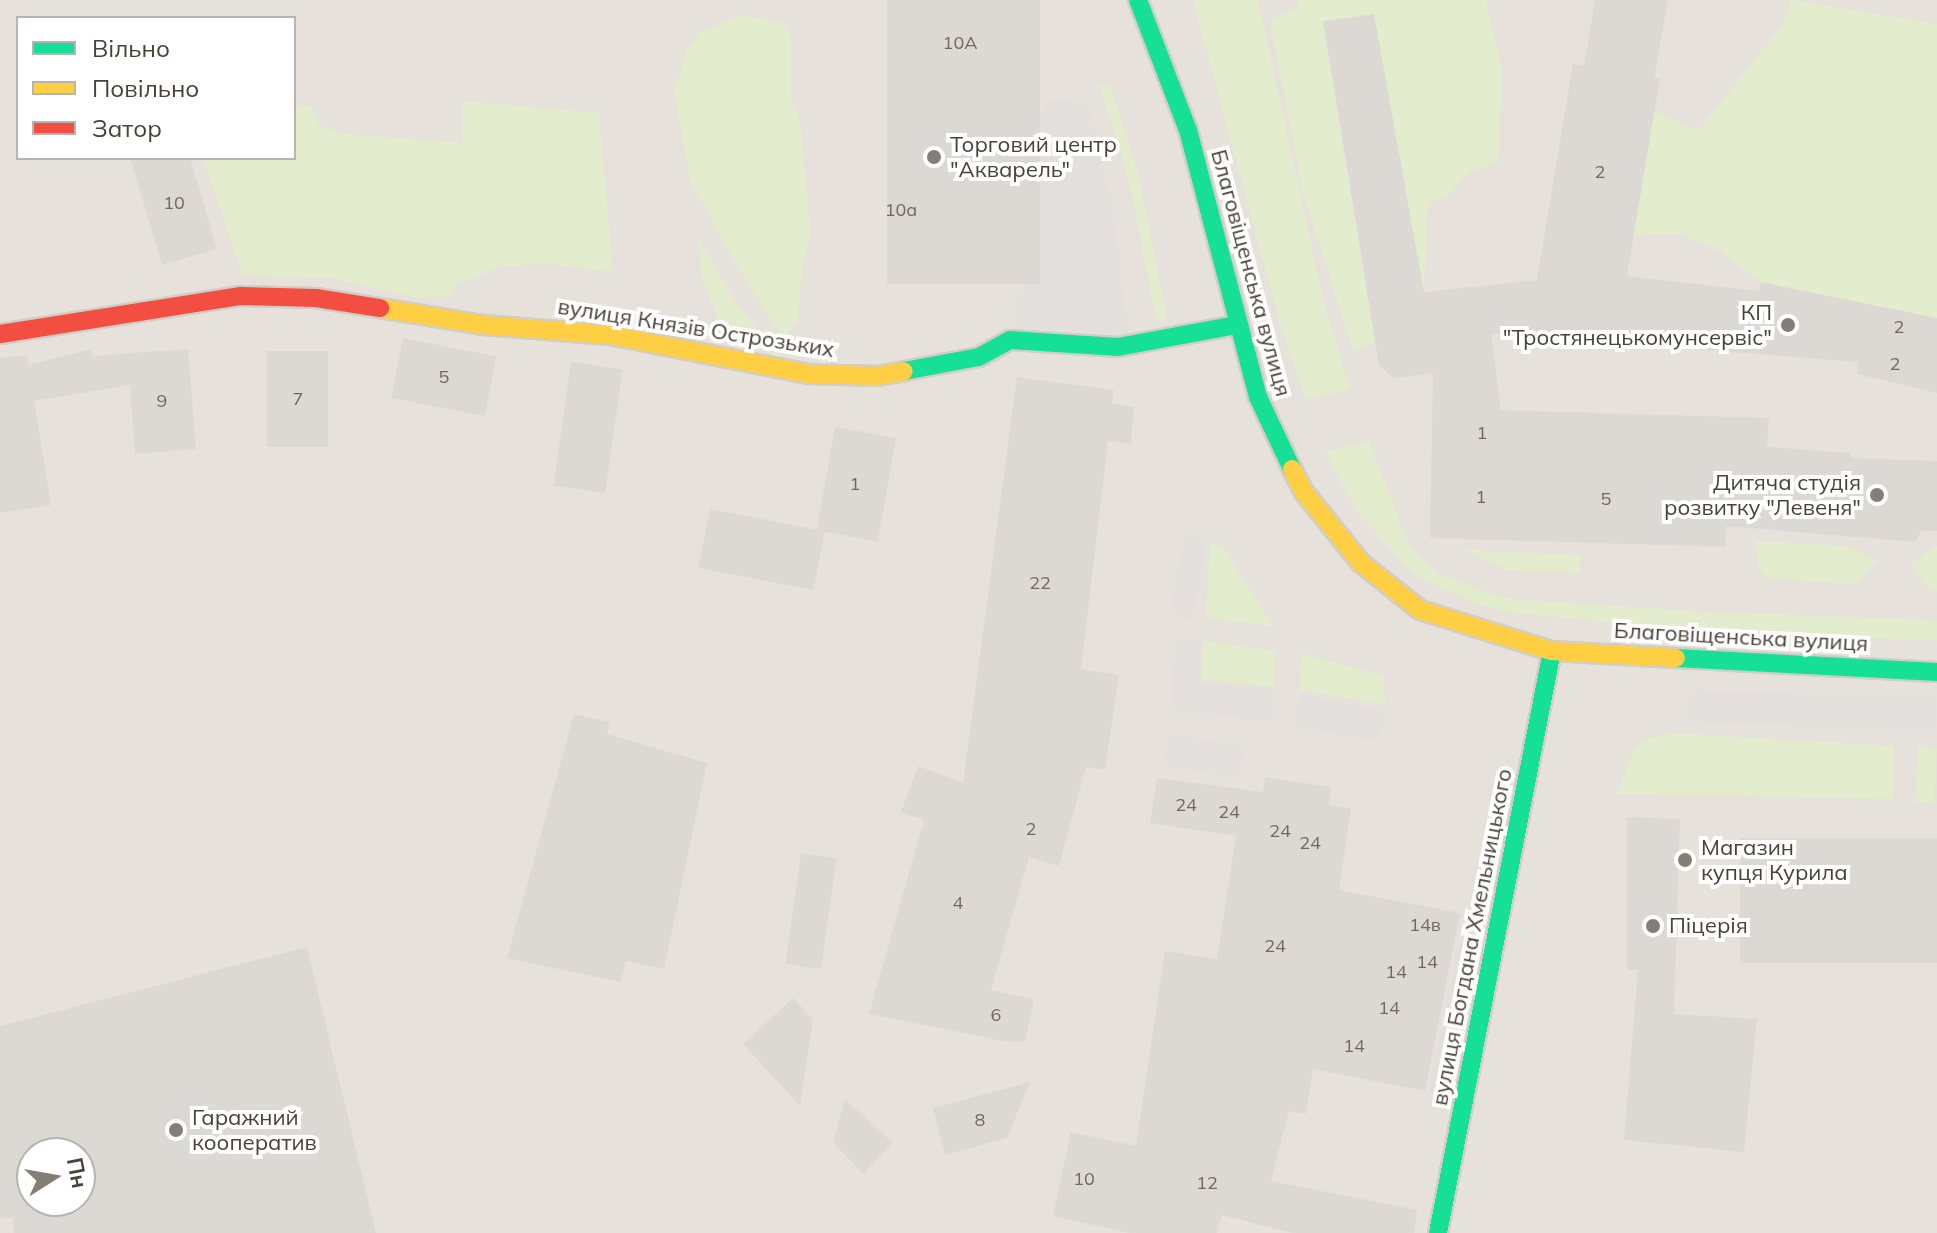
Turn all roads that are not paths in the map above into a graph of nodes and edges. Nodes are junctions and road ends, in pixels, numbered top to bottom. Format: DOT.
graph roads {
  1 [pos="1138,0"];
  2 [pos="1237,325"];
  3 [pos="0,334"];
  4 [pos="1552,651"];
  5 [pos="1937,672"];
  6 [pos="1438,1233"];
  1 -- 2 [label="street, Благовіщенська вулиця"];
  2 -- 3 [label="street, вулиця Князів Острозьких"];
  2 -- 4 [label="street, Благовіщенська вулиця"];
  4 -- 5 [label="street, Благовіщенська вулиця"];
  4 -- 6 [label="street, вулиця Богдана Хмельницького"];
}
